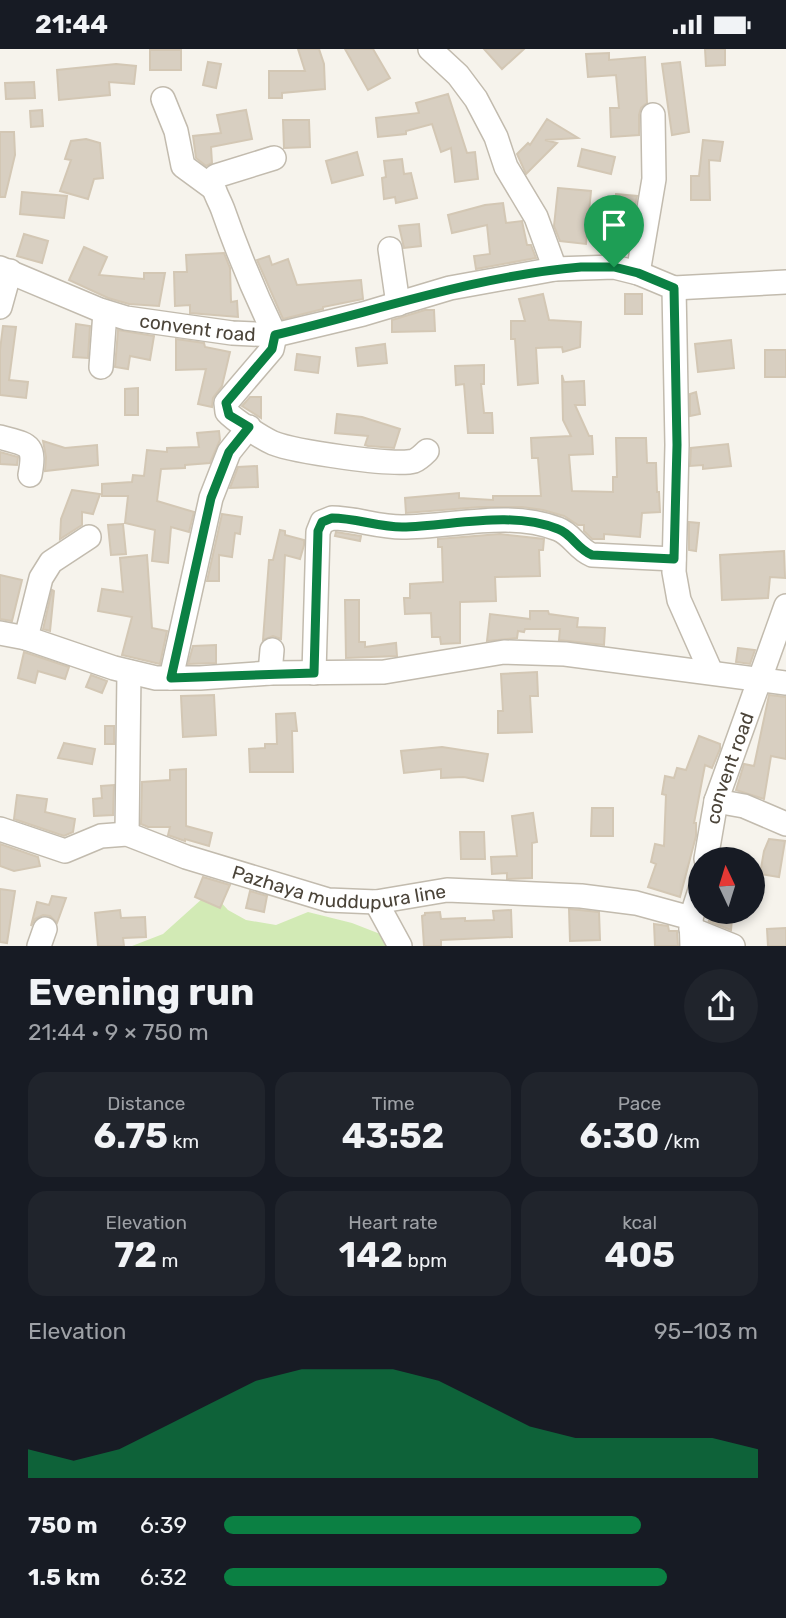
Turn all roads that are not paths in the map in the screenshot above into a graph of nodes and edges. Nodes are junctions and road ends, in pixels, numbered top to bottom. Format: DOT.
graph roads {
  1 [pos="430,49"];
  2 [pos="163,99"];
  3 [pos="653,115"];
  4 [pos="274,157"];
  5 [pos="213,188"];
  6 [pos="390,249"];
  7 [pos="5,269"];
  8 [pos="555,269"];
  9 [pos="638,273"];
  10 [pos="786,282"];
  11 [pos="674,288"];
  12 [pos="398,304"];
  13 [pos="0,307"];
  14 [pos="105,312"];
  15 [pos="275,335"];
  16 [pos="101,367"];
  17 [pos="249,427"];
  18 [pos="0,437"];
  19 [pos="427,451"];
  20 [pos="30,475"];
  21 [pos="89,537"];
  22 [pos="674,559"];
  23 [pos="785,615"];
  24 [pos="0,633"];
  25 [pos="26,638"];
  26 [pos="272,650"];
  27 [pos="129,672"];
  28 [pos="710,672"];
  29 [pos="270,673"];
  30 [pos="314,673"];
  31 [pos="171,678"];
  32 [pos="760,679"];
  33 [pos="786,683"];
  34 [pos="716,801"];
  35 [pos="786,824"];
  36 [pos="0,829"];
  37 [pos="127,834"];
  38 [pos="708,847"];
  39 [pos="376,902"];
  40 [pos="691,931"];
  41 [pos="400,946"];
  42 [pos="733,946"];
  1 -- 8 [label="street"];
  2 -- 5 [label="street"];
  3 -- 9 [label="street"];
  4 -- 5 [label="street"];
  5 -- 15 [label="street"];
  6 -- 12 [label="street"];
  7 -- 13 [label="street"];
  7 -- 14 [label="street, convent road"];
  8 -- 9 [label="street, convent road"];
  8 -- 12 [label="street, convent road"];
  9 -- 11 [label="street, convent road"];
  10 -- 11 [label="street"];
  11 -- 22 [label="street"];
  12 -- 15 [label="street, convent road"];
  14 -- 15 [label="street, convent road"];
  14 -- 16 [label="street"];
  15 -- 17 [label="street"];
  17 -- 19 [label="street"];
  17 -- 31 [label="street"];
  18 -- 20 [label="street"];
  21 -- 25 [label="street"];
  22 -- 28 [label="street"];
  22 -- 30 [label="street"];
  23 -- 32 [label="street, convent road"];
  24 -- 25 [label="street"];
  25 -- 27 [label="street"];
  26 -- 29 [label="street"];
  27 -- 31 [label="street"];
  27 -- 37 [label="street"];
  28 -- 30 [label="street"];
  28 -- 32 [label="street"];
  29 -- 30 [label="street"];
  29 -- 31 [label="street"];
  32 -- 33 [label="street"];
  32 -- 34 [label="street, convent road"];
  34 -- 35 [label="street"];
  34 -- 38 [label="street, convent road"];
  36 -- 37 [label="street, Pazhaya muddupura line"];
  37 -- 39 [label="street, Pazhaya muddupura line"];
  39 -- 40 [label="street, Pazhaya muddupura line"];
  39 -- 41 [label="street"];
  40 -- 42 [label="street, Pazhaya muddupura line"];
}
